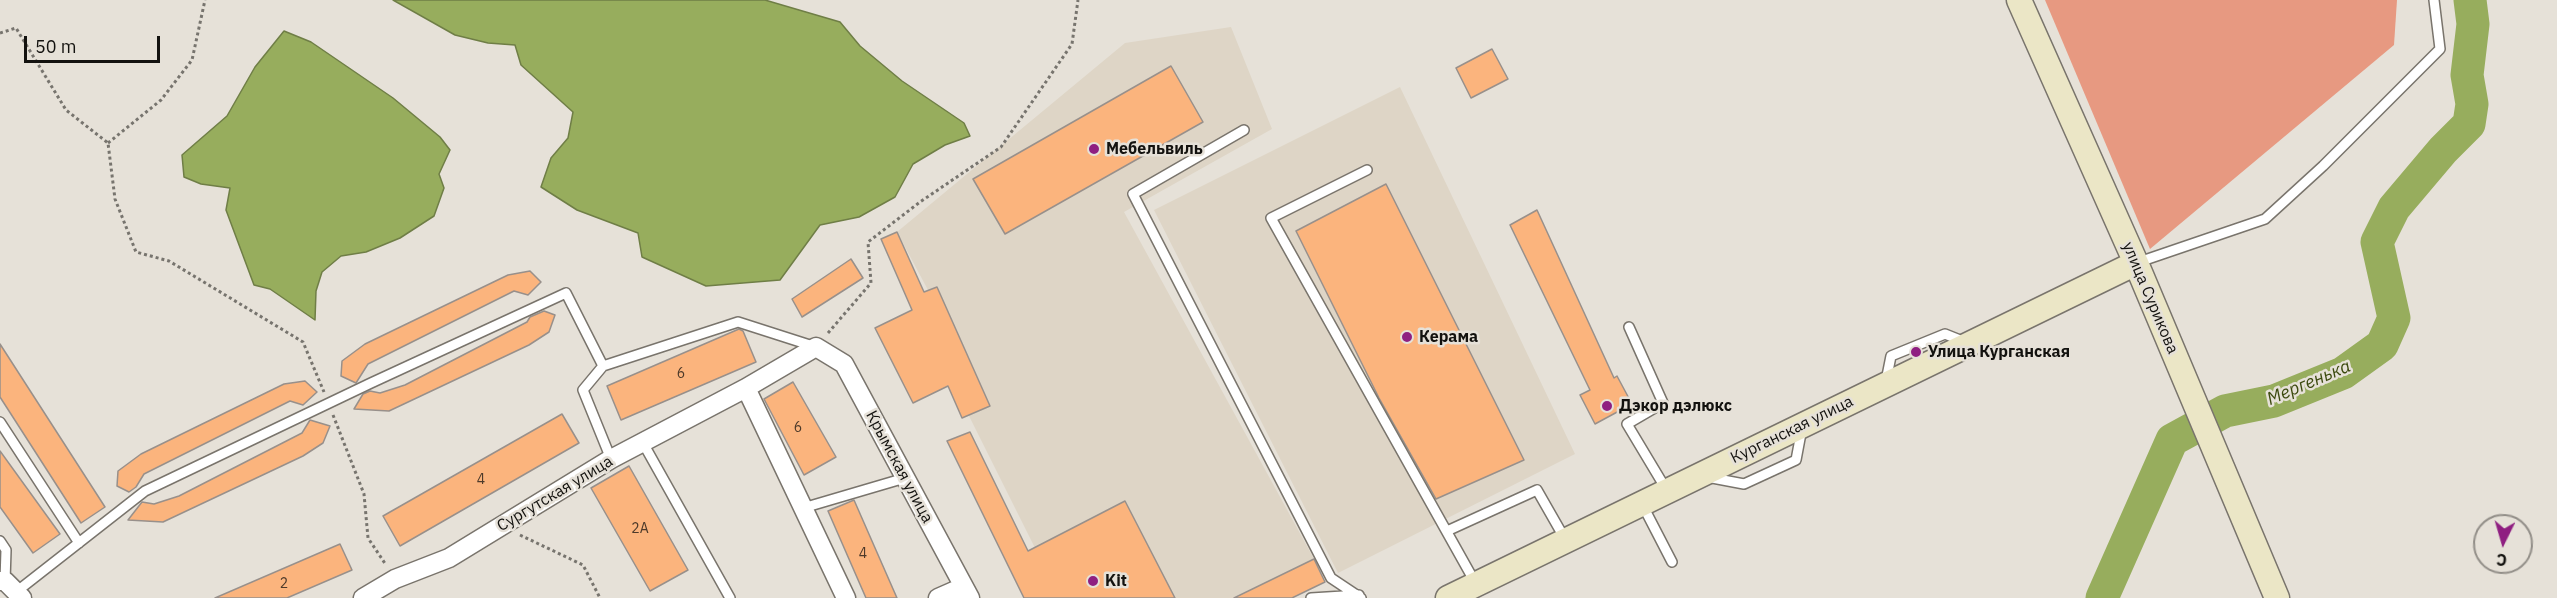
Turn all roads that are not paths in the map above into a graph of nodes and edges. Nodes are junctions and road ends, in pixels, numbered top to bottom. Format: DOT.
graph roads {
  1 [pos="2019,0"];
  2 [pos="2434,0"];
  3 [pos="1244,130"];
  4 [pos="1367,170"];
  5 [pos="2136,263"];
  6 [pos="1629,327"];
  7 [pos="816,347"];
  8 [pos="603,366"];
  9 [pos="746,388"];
  10 [pos="0,422"];
  11 [pos="644,442"];
  12 [pos="611,459"];
  13 [pos="905,478"];
  14 [pos="1667,491"];
  15 [pos="1642,504"];
  16 [pos="803,508"];
  17 [pos="1447,531"];
  18 [pos="0,541"];
  19 [pos="1566,541"];
  20 [pos="79,543"];
  21 [pos="1672,562"];
  22 [pos="1476,584"];
  23 [pos="11,588"];
  24 [pos="967,593"];
  25 [pos="1360,596"];
  26 [pos="363,598"];
  27 [pos="730,598"];
  28 [pos="846,598"];
  29 [pos="938,598"];
  30 [pos="1311,598"];
  31 [pos="1448,598"];
  32 [pos="2277,598"];
  1 -- 5 [label="main road, улица Сурикова"];
  2 -- 5 [label="lane"];
  3 -- 25 [label="lane"];
  4 -- 17 [label="lane"];
  5 -- 14 [label="main road, Курганская улица"];
  5 -- 32 [label="main road, улица Сурикова"];
  6 -- 14 [label="lane"];
  7 -- 8 [label="lane"];
  7 -- 9 [label="street, Сургутская улица"];
  7 -- 13 [label="street, Крымская улица"];
  8 -- 12 [label="lane"];
  8 -- 20 [label="lane"];
  9 -- 11 [label="street, Сургутская улица"];
  9 -- 16 [label="street"];
  10 -- 20 [label="lane"];
  11 -- 12 [label="street, Сургутская улица"];
  11 -- 27 [label="lane"];
  12 -- 26 [label="street, Сургутская улица"];
  13 -- 16 [label="lane"];
  13 -- 24 [label="street, Крымская улица"];
  14 -- 15 [label="main road, Курганская улица"];
  15 -- 19 [label="main road, Курганская улица"];
  15 -- 21 [label="lane"];
  16 -- 28 [label="street"];
  17 -- 19 [label="lane"];
  17 -- 22 [label="lane"];
  18 -- 23 [label="lane"];
  19 -- 22 [label="main road, Курганская улица"];
  20 -- 23 [label="lane"];
  22 -- 31 [label="main road, Курганская улица"];
  24 -- 29 [label="street"];
  25 -- 30 [label="lane"];
}
